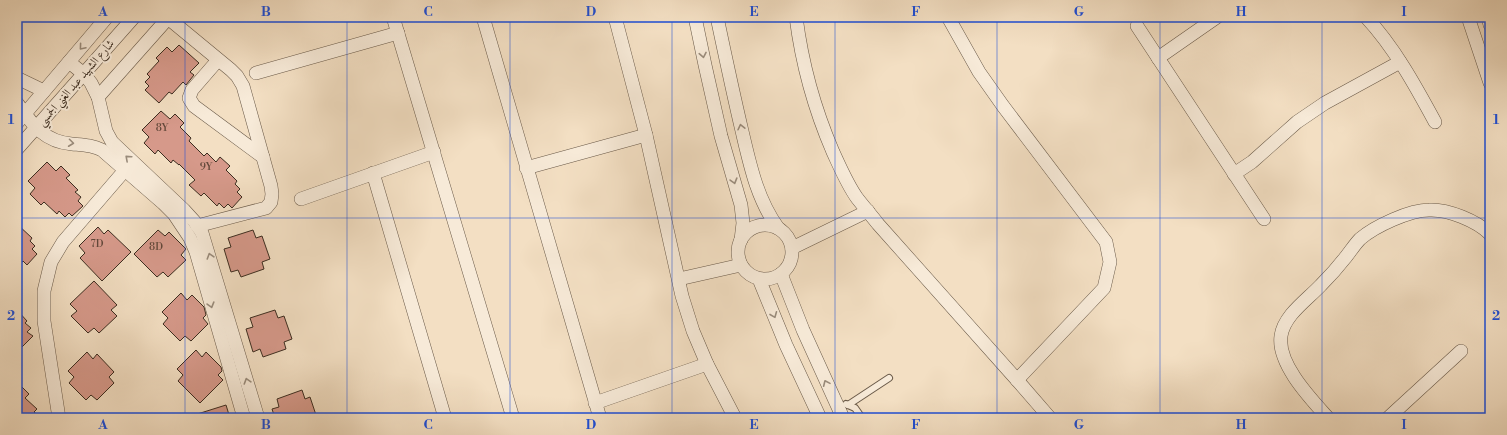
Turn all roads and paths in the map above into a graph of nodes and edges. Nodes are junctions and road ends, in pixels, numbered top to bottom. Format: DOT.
graph roads {
  1 [pos="107,17"];
  2 [pos="134,17"];
  3 [pos="393,17"];
  4 [pos="483,17"];
  5 [pos="616,17"];
  6 [pos="695,17"];
  7 [pos="718,17"];
  8 [pos="796,17"];
  9 [pos="948,17"];
  10 [pos="1217,17"];
  11 [pos="1366,17"];
  12 [pos="1468,17"];
  13 [pos="1488,17"];
  14 [pos="168,18"];
  15 [pos="1490,25"];
  16 [pos="1137,26"];
  17 [pos="398,33"];
  18 [pos="1158,58"];
  19 [pos="218,60"];
  20 [pos="69,62"];
  21 [pos="1400,62"];
  22 [pos="256,73"];
  23 [pos="84,74"];
  24 [pos="17,78"];
  25 [pos="1490,83"];
  26 [pos="44,91"];
  27 [pos="98,97"];
  28 [pos="20,113"];
  29 [pos="1435,122"];
  30 [pos="36,128"];
  31 [pos="106,131"];
  32 [pos="646,135"];
  33 [pos="93,146"];
  34 [pos="17,149"];
  35 [pos="434,152"];
  36 [pos="264,157"];
  37 [pos="526,168"];
  38 [pos="126,170"];
  39 [pos="373,173"];
  40 [pos="1234,174"];
  41 [pos="301,199"];
  42 [pos="868,211"];
  43 [pos="1264,219"];
  44 [pos="197,226"];
  45 [pos="778,228"];
  46 [pos="1490,234"];
  47 [pos="741,240"];
  48 [pos="792,248"];
  49 [pos="741,265"];
  50 [pos="781,274"];
  51 [pos="679,278"];
  52 [pos="759,279"];
  53 [pos="1461,351"];
  54 [pos="706,364"];
  55 [pos="889,378"];
  56 [pos="1018,380"];
  57 [pos="834,401"];
  58 [pos="596,403"];
  59 [pos="848,405"];
  60 [pos="58,418"];
  61 [pos="244,418"];
  62 [pos="258,418"];
  63 [pos="444,418"];
  64 [pos="513,418"];
  65 [pos="600,418"];
  66 [pos="736,418"];
  67 [pos="820,418"];
  68 [pos="843,418"];
  69 [pos="862,418"];
  70 [pos="1050,418"];
  71 [pos="1328,418"];
  72 [pos="1388,418"];
  1 -- 20 [label="street, شارع الشهيد عبد الغني الجمسي, one-way"];
  2 -- 23 [label="street, شارع الشهيد عبد الغني الجمسي"];
  3 -- 17 [label="street"];
  4 -- 37 [label="street"];
  5 -- 32 [label="street"];
  6 -- 47 [label="street, one-way"];
  45 -- 7 [label="street, one-way"];
  8 -- 42 [label="street"];
  9 -- 56 [label="street"];
  10 -- 18 [label="street"];
  11 -- 21 [label="street"];
  12 -- 25 [label="street"];
  13 -- 15 [label="street"];
  14 -- 19 [label="street"];
  14 -- 27 [label="street"];
  16 -- 18 [label="street"];
  17 -- 22 [label="street"];
  17 -- 35 [label="street"];
  18 -- 40 [label="street"];
  19 -- 36 [label="street"];
  19 -- 36 [label="street"];
  20 -- 23 [label="street"];
  20 -- 26 [label="street, شارع الشهيد عبد الغني الجمسي"];
  21 -- 29 [label="street"];
  21 -- 40 [label="street"];
  23 -- 27 [label="street"];
  23 -- 30 [label="street, شارع الشهيد عبد الغني الجمسي"];
  24 -- 26 [label="street"];
  26 -- 28 [label="street, شارع الشهيد عبد الغني الجمسي"];
  27 -- 31 [label="street"];
  28 -- 30 [label="street"];
  30 -- 33 [label="street, one-way"];
  30 -- 34 [label="street, شارع الشهيد عبد الغني الجمسي"];
  31 -- 33 [label="street"];
  44 -- 31 [label="street, one-way"];
  32 -- 37 [label="street"];
  32 -- 51 [label="street"];
  33 -- 38 [label="street"];
  35 -- 39 [label="street"];
  35 -- 64 [label="street"];
  36 -- 44 [label="street"];
  37 -- 58 [label="street"];
  38 -- 60 [label="street"];
  38 -- 61 [label="street, one-way"];
  39 -- 41 [label="street"];
  39 -- 63 [label="street"];
  40 -- 43 [label="street"];
  42 -- 48 [label="street"];
  42 -- 56 [label="street"];
  62 -- 44 [label="street, one-way"];
  45 -- 47 [label="street"];
  45 -- 48 [label="street"];
  46 -- 71 [label="street"];
  47 -- 49 [label="street"];
  48 -- 50 [label="street"];
  49 -- 51 [label="street"];
  49 -- 52 [label="street"];
  50 -- 52 [label="street"];
  57 -- 50 [label="street, one-way"];
  51 -- 54 [label="street"];
  52 -- 67 [label="street, one-way"];
  53 -- 72 [label="street"];
  54 -- 58 [label="street"];
  54 -- 66 [label="street"];
  55 -- 59 [label="lane"];
  56 -- 70 [label="street"];
  57 -- 59 [label="lane"];
  57 -- 68 [label="street"];
  58 -- 65 [label="street"];
  59 -- 69 [label="lane"];
}
